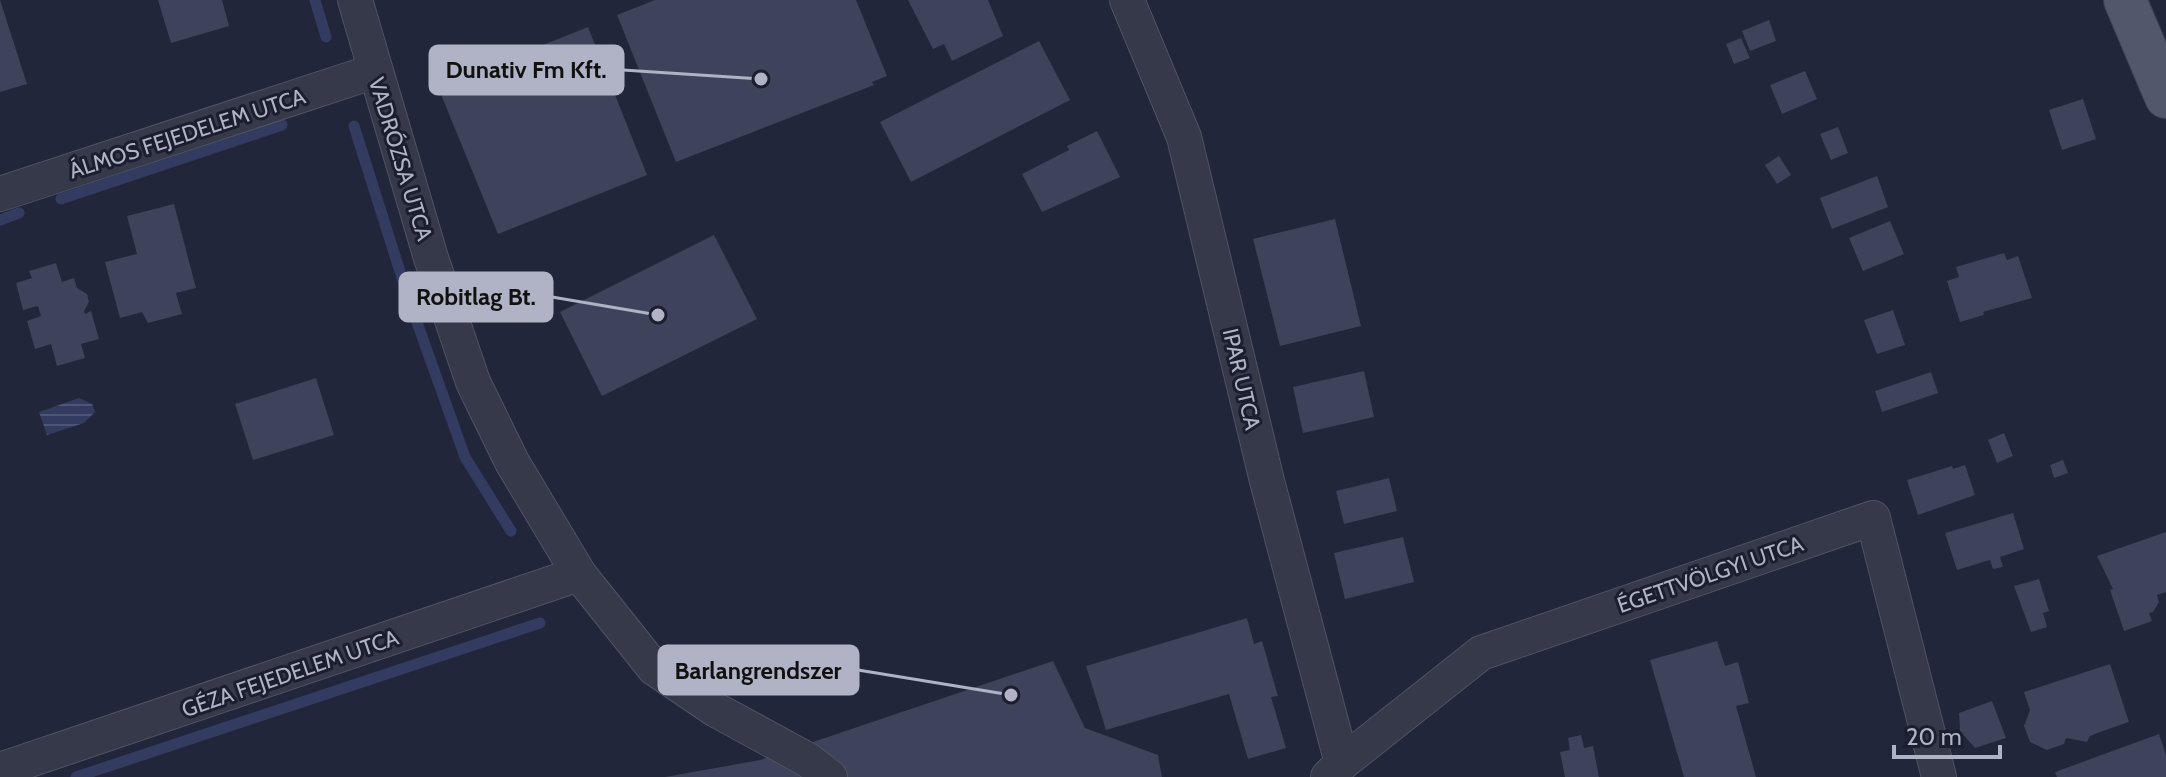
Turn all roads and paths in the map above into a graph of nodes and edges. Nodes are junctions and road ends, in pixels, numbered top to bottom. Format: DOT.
graph roads {
  1 [pos="1127,0"];
  2 [pos="2125,0"];
  3 [pos="360,2"];
  4 [pos="375,71"];
  5 [pos="2166,97"];
  6 [pos="0,194"];
  7 [pos="579,574"];
  8 [pos="0,770"];
  9 [pos="1335,770"];
  10 [pos="830,777"];
  11 [pos="1939,777"];
  1 -- 9 [label="street, IPAR UTCA"];
  2 -- 5 [label="main road"];
  3 -- 4 [label="street, VADRÓZSA UTCA"];
  4 -- 6 [label="street, ÁLMOS FEJEDELEM UTCA"];
  4 -- 7 [label="street, VADRÓZSA UTCA"];
  7 -- 8 [label="street, GÉZA FEJEDELEM UTCA"];
  7 -- 10 [label="street, VADRÓZSA UTCA"];
  9 -- 11 [label="street, ÉGETTVÖLGYI UTCA"];
}
